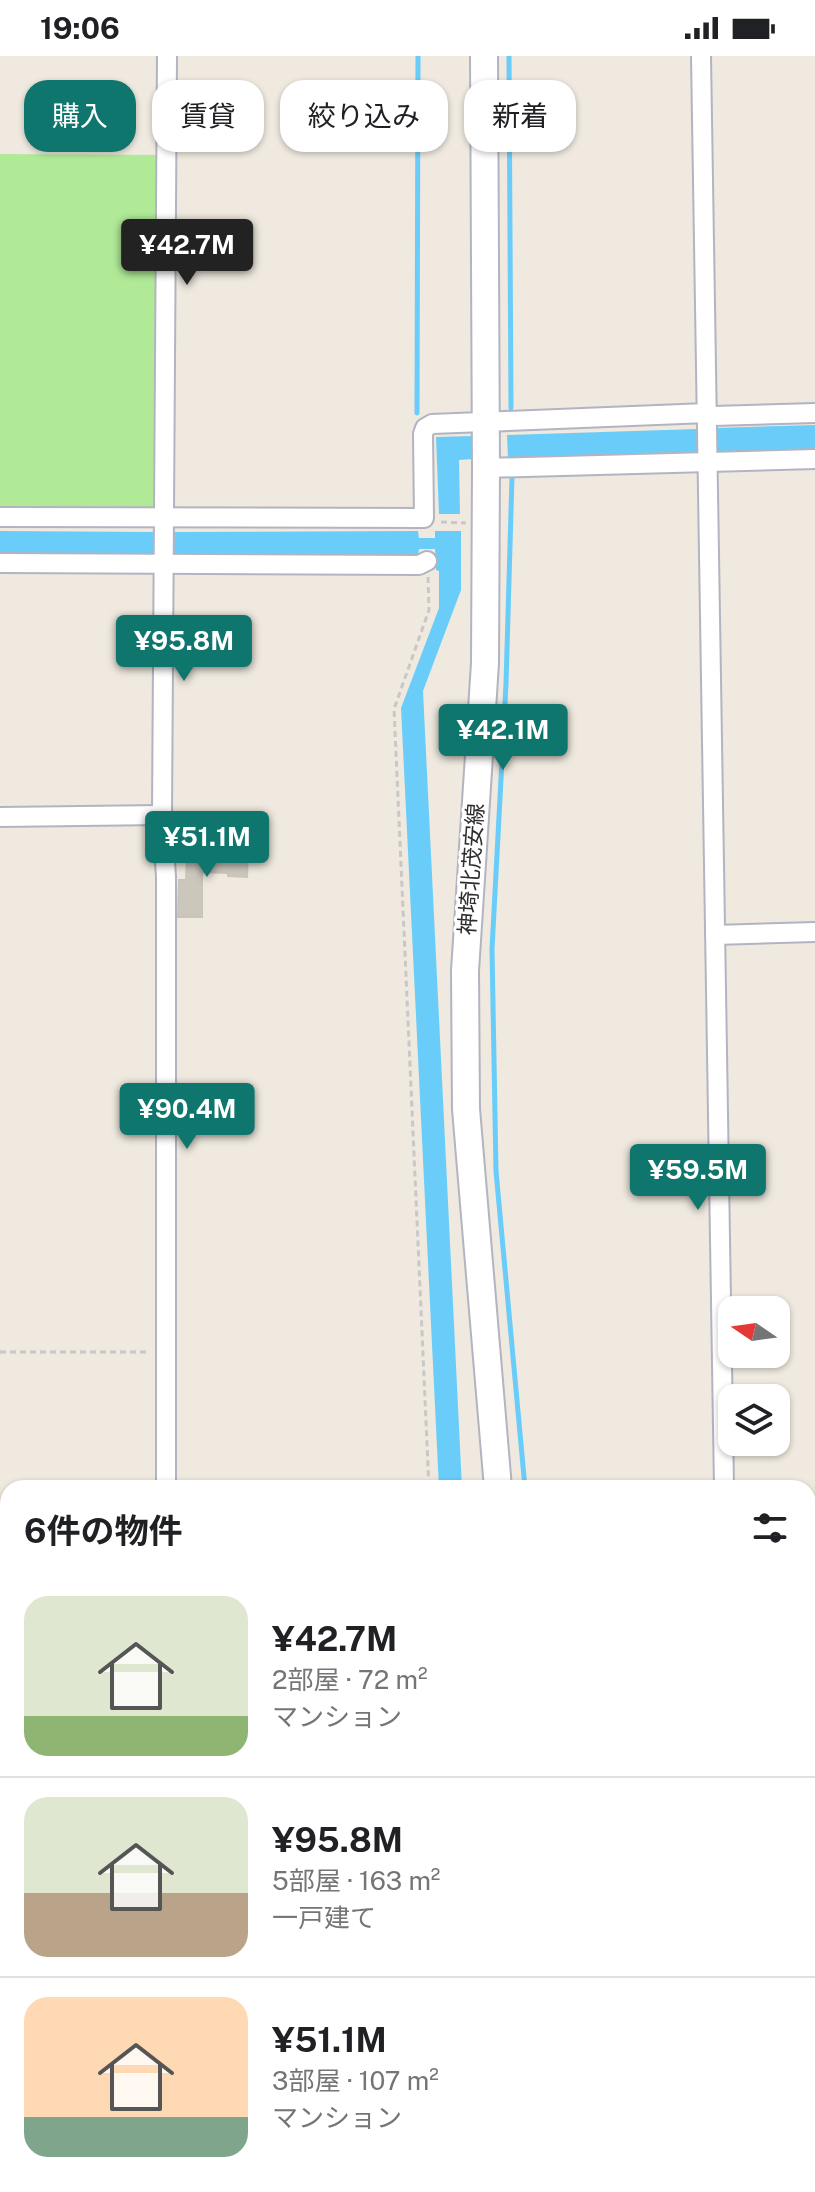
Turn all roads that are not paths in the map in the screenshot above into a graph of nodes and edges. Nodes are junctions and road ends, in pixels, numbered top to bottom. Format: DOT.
graph roads {
  1 [pos="167,56"];
  2 [pos="484,56"];
  3 [pos="701,56"];
  4 [pos="707,413"];
  5 [pos="815,413"];
  6 [pos="486,420"];
  7 [pos="815,459"];
  8 [pos="708,462"];
  9 [pos="486,468"];
  10 [pos="0,517"];
  11 [pos="164,517"];
  12 [pos="164,551"];
  13 [pos="427,561"];
  14 [pos="0,563"];
  15 [pos="162,815"];
  16 [pos="0,817"];
  17 [pos="815,932"];
  18 [pos="715,935"];
  19 [pos="166,1480"];
  20 [pos="497,1480"];
  21 [pos="724,1480"];
  1 -- 11 [label="street"];
  2 -- 6 [label="main road, 神埼北茂安線"];
  3 -- 4 [label="street"];
  4 -- 5 [label="street"];
  4 -- 6 [label="street"];
  4 -- 8 [label="street"];
  6 -- 9 [label="main road, 神埼北茂安線"];
  6 -- 11 [label="street"];
  7 -- 8 [label="street"];
  8 -- 9 [label="street"];
  8 -- 18 [label="street"];
  9 -- 20 [label="main road, 神埼北茂安線"];
  10 -- 11 [label="street"];
  11 -- 12 [label="street"];
  12 -- 13 [label="street"];
  12 -- 14 [label="street"];
  12 -- 15 [label="street"];
  15 -- 16 [label="street"];
  15 -- 19 [label="street"];
  17 -- 18 [label="street"];
  18 -- 21 [label="street"];
}
